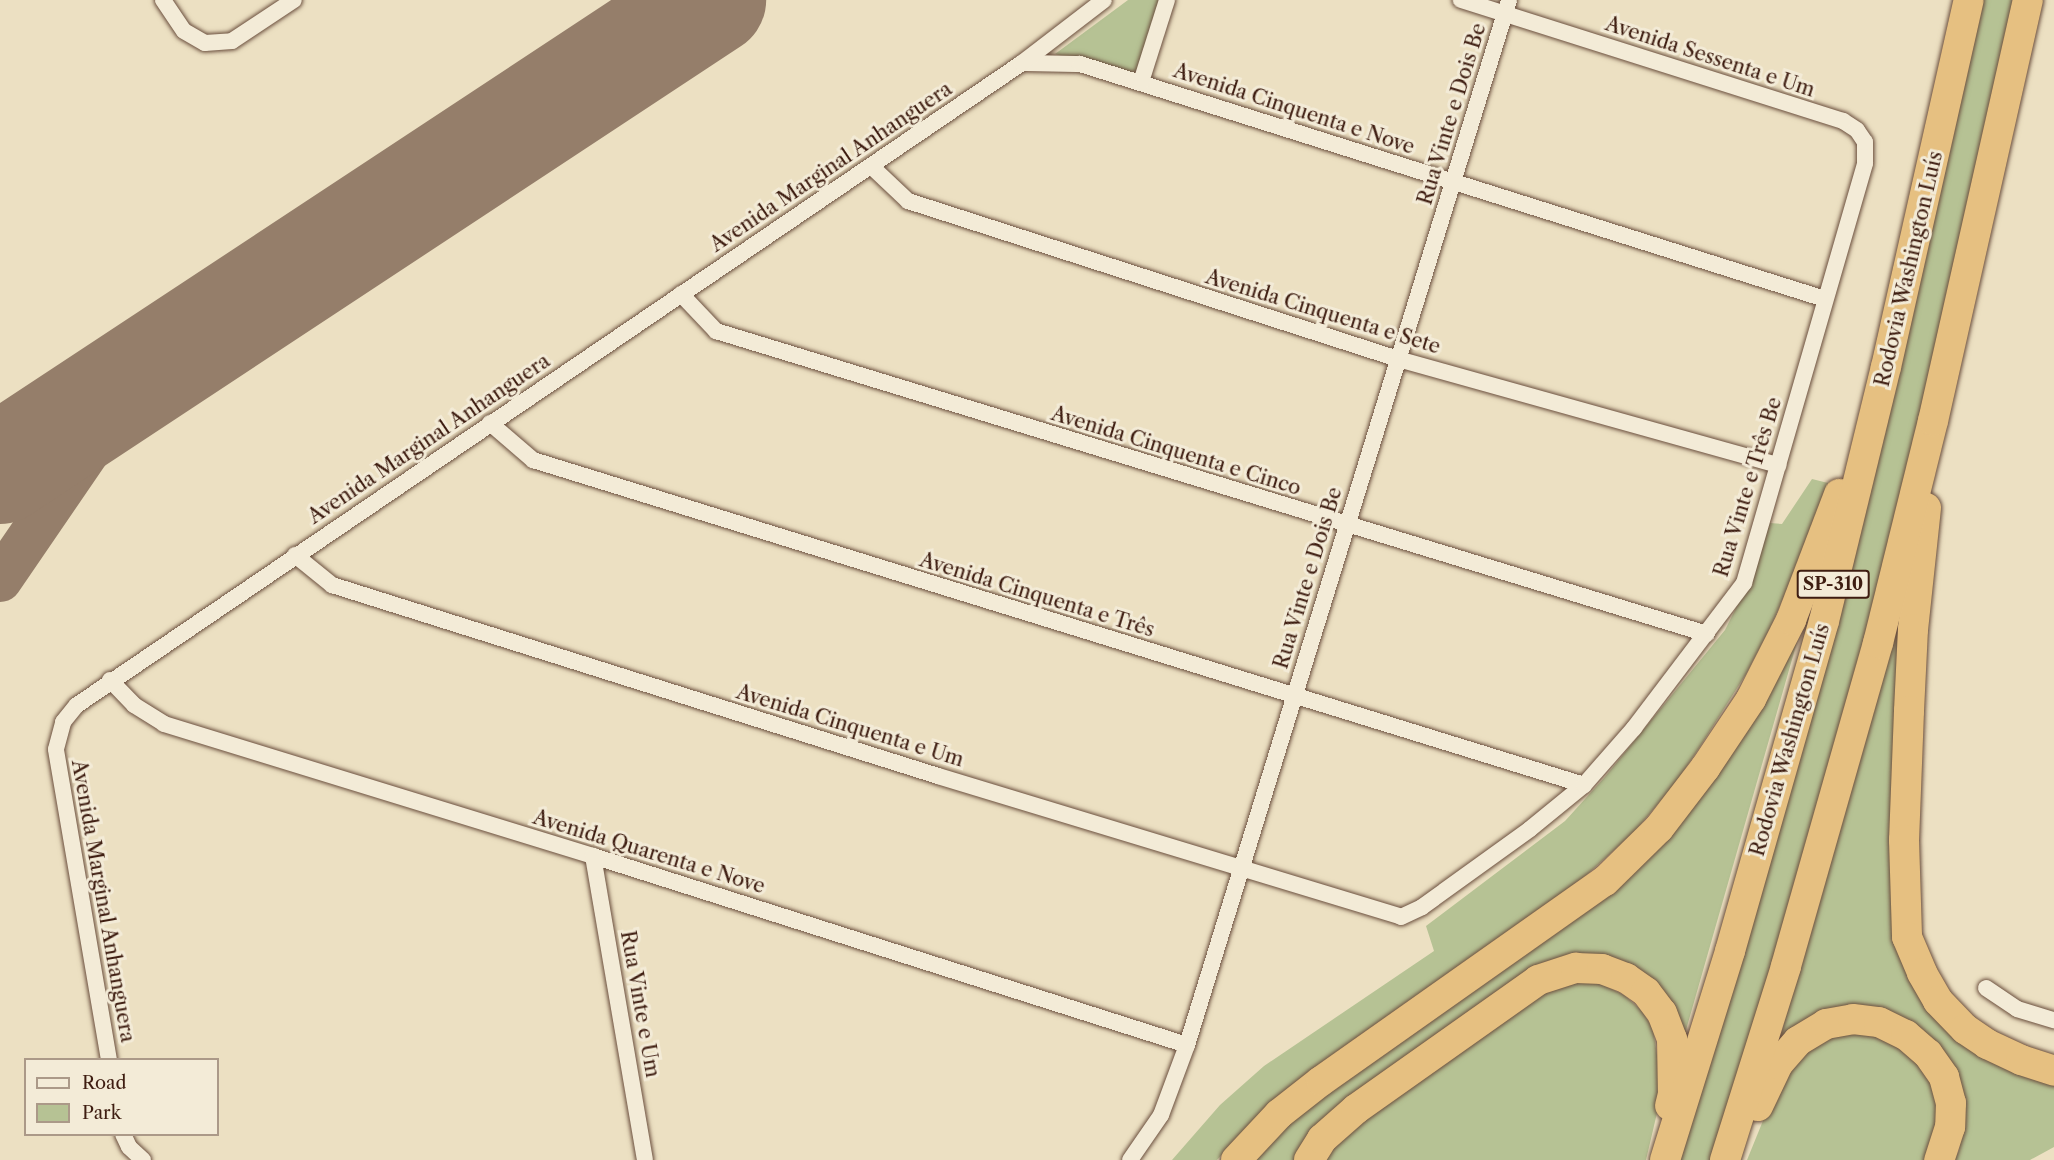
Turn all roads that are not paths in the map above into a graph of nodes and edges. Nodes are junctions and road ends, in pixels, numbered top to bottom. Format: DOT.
graph roads {
  1 [pos="163,0"];
  2 [pos="294,0"];
  3 [pos="1104,0"];
  4 [pos="1167,0"];
  5 [pos="1461,0"];
  6 [pos="1969,0"];
  7 [pos="2028,0"];
  8 [pos="1507,7"];
  9 [pos="1022,63"];
  10 [pos="1141,82"];
  11 [pos="1843,121"];
  12 [pos="872,166"];
  13 [pos="1453,182"];
  14 [pos="681,294"];
  15 [pos="1825,299"];
  16 [pos="1398,358"];
  17 [pos="1886,367"];
  18 [pos="1933,422"];
  19 [pos="490,423"];
  20 [pos="1778,465"];
  21 [pos="1347,525"];
  22 [pos="295,555"];
  23 [pos="1707,634"];
  24 [pos="110,680"];
  25 [pos="1294,696"];
  26 [pos="1584,786"];
  27 [pos="593,856"];
  28 [pos="1241,868"];
  29 [pos="1401,917"];
  30 [pos="1986,988"];
  31 [pos="2054,1020"];
  32 [pos="1187,1045"];
  33 [pos="109,1058"];
  34 [pos="2054,1071"];
  35 [pos="124,1136"];
  36 [pos="143,1160"];
  37 [pos="645,1160"];
  38 [pos="1130,1160"];
  39 [pos="1236,1160"];
  40 [pos="1309,1160"];
  41 [pos="1659,1160"];
  42 [pos="1665,1160"];
  43 [pos="1725,1160"];
  44 [pos="1731,1160"];
  45 [pos="1939,1160"];
  1 -- 2 [label="street"];
  3 -- 9 [label="street, Avenida Marginal Anhanguera"];
  4 -- 10 [label="street"];
  5 -- 8 [label="street, Avenida Sessenta e Um"];
  6 -- 17 [label="highway, Rodovia Washington Luís / SP-310"];
  7 -- 18 [label="highway, SP-310"];
  8 -- 11 [label="street, Avenida Sessenta e Um"];
  8 -- 13 [label="street, Rua Vinte e Dois Be"];
  9 -- 10 [label="street, Avenida Cinquenta e Nove"];
  9 -- 12 [label="street, Avenida Marginal Anhanguera"];
  10 -- 13 [label="street, Avenida Cinquenta e Nove"];
  11 -- 15 [label="street, Rua Vinte e Três Be"];
  12 -- 14 [label="street, Avenida Marginal Anhanguera"];
  12 -- 16 [label="street, Avenida Cinquenta e Sete"];
  13 -- 15 [label="street, Avenida Cinquenta e Nove"];
  13 -- 16 [label="street, Rua Vinte e Dois Be"];
  14 -- 19 [label="street, Avenida Marginal Anhanguera"];
  14 -- 21 [label="street, Avenida Cinquenta e Cinco"];
  15 -- 20 [label="street, Rua Vinte e Três Be"];
  16 -- 20 [label="street, Avenida Cinquenta e Sete"];
  16 -- 21 [label="street, Rua Vinte e Dois Be"];
  17 -- 39 [label="highway"];
  17 -- 42 [label="highway, Rodovia Washington Luís / SP-310"];
  18 -- 34 [label="highway"];
  18 -- 43 [label="highway, SP-310"];
  19 -- 22 [label="street, Avenida Marginal Anhanguera"];
  19 -- 25 [label="street, Avenida Cinquenta e Três"];
  20 -- 23 [label="street, Rua Vinte e Três Be"];
  21 -- 23 [label="street, Avenida Cinquenta e Cinco"];
  21 -- 25 [label="street, Rua Vinte e Dois Be"];
  22 -- 24 [label="street, Avenida Marginal Anhanguera"];
  22 -- 28 [label="street, Avenida Cinquenta e Um"];
  23 -- 26 [label="street, Rua Vinte e Três Be"];
  24 -- 27 [label="street, Avenida Quarenta e Nove"];
  24 -- 33 [label="street, Avenida Marginal Anhanguera"];
  25 -- 26 [label="street, Avenida Cinquenta e Três"];
  25 -- 28 [label="street, Rua Vinte e Dois Be"];
  26 -- 29 [label="street, Rua Vinte e Três Be"];
  27 -- 32 [label="street, Avenida Quarenta e Nove"];
  27 -- 37 [label="street, Rua Vinte e Um"];
  28 -- 29 [label="street, Avenida Cinquenta e Um"];
  28 -- 32 [label="street, Rua Vinte e Dois Be"];
  30 -- 31 [label="street"];
  32 -- 38 [label="street, Rua Vinte e Dois Be"];
  35 -- 36 [label="street"];
  40 -- 41 [label="highway"];
  44 -- 45 [label="highway"];
}
